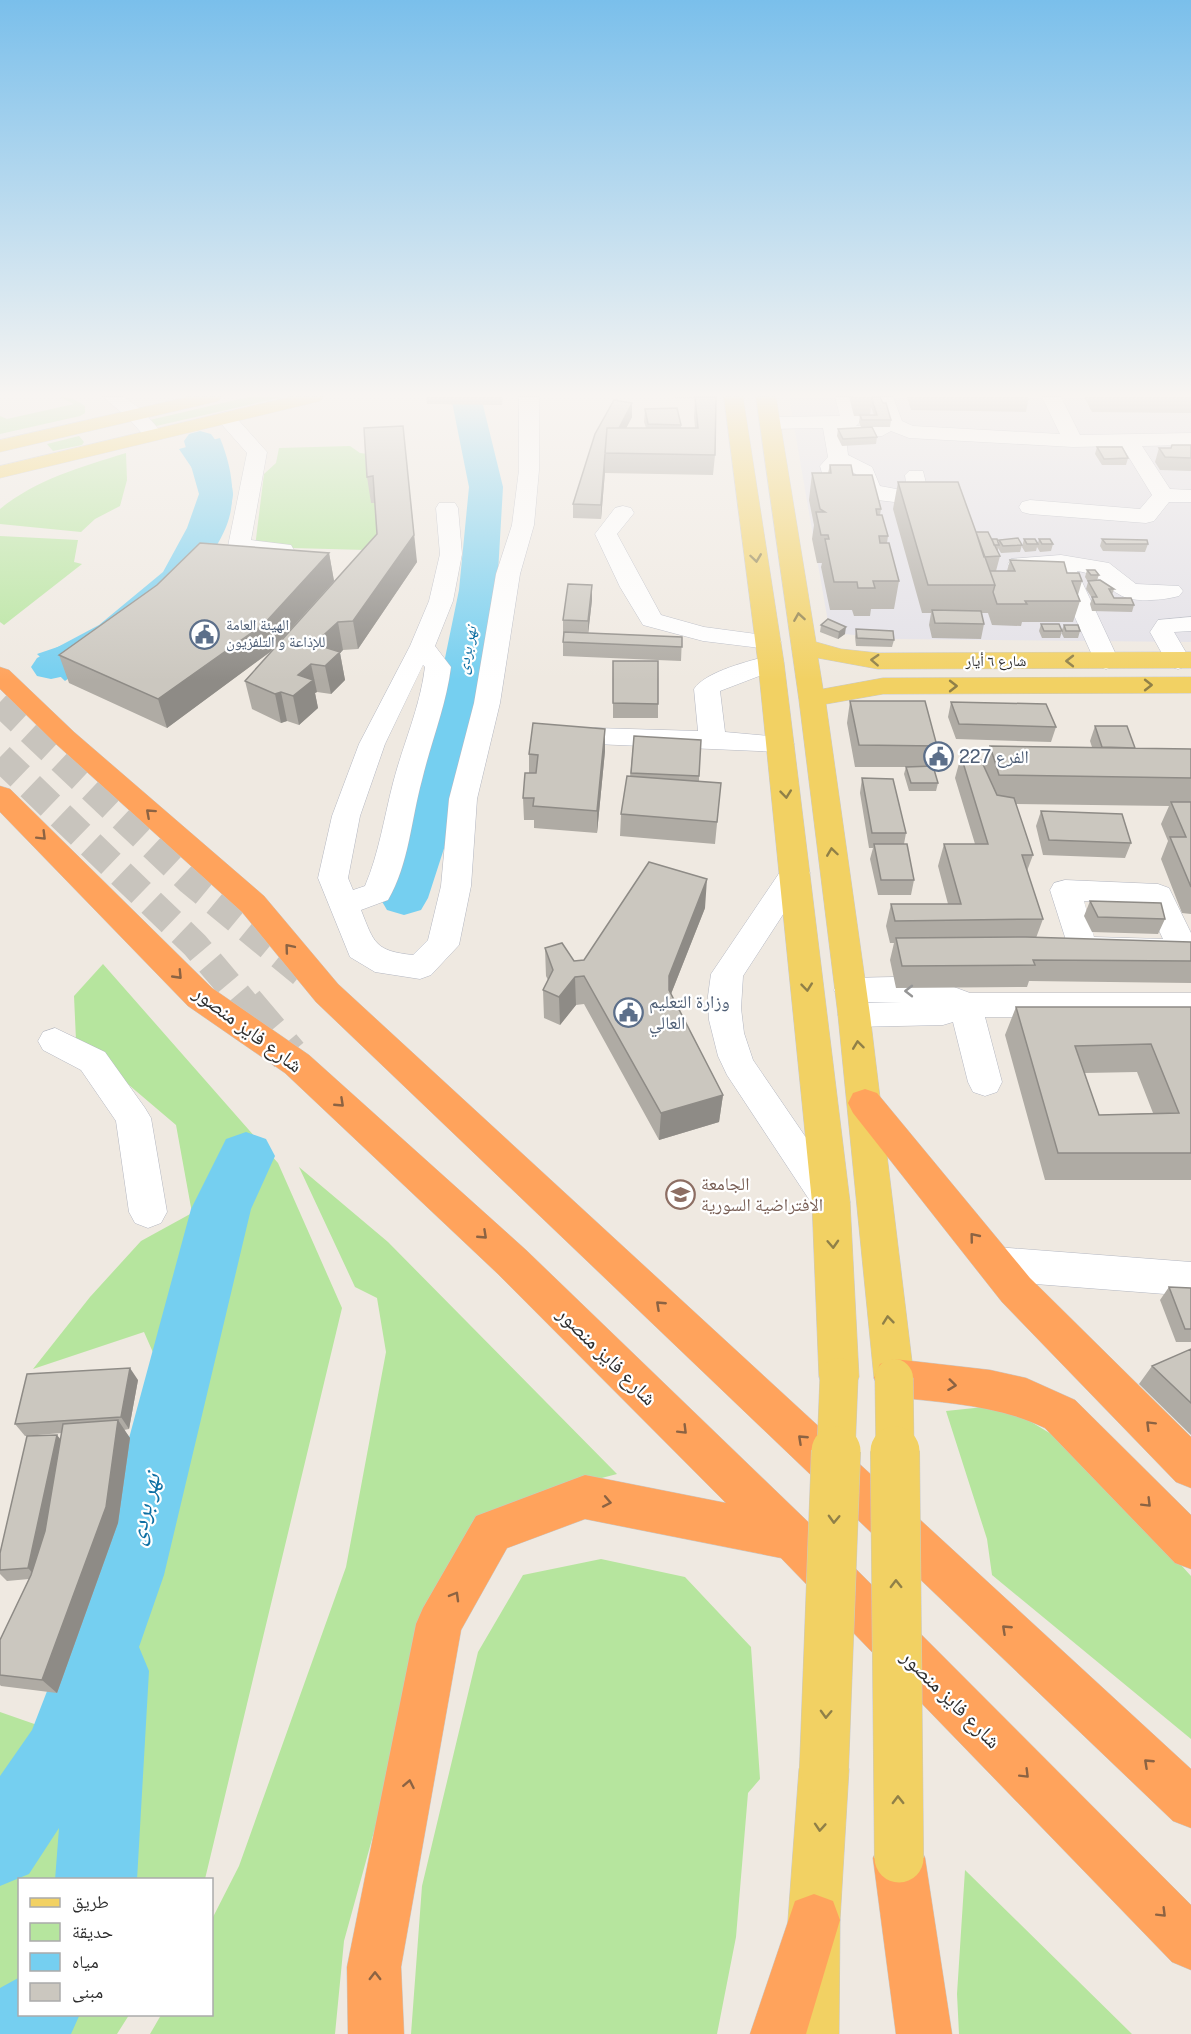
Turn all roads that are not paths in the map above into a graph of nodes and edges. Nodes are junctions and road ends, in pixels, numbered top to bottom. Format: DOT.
graph roads {
  1 [pos="249,492"];
  2 [pos="527,492"];
  3 [pos="747,492"];
  4 [pos="780,492"];
  5 [pos="876,492"];
  6 [pos="917,492"];
  7 [pos="1161,492"];
  8 [pos="1163,495"];
  9 [pos="1191,496"];
  10 [pos="1030,507"];
  11 [pos="447,508"];
  12 [pos="623,513"];
  13 [pos="305,552"];
  14 [pos="1060,562"];
  15 [pos="1014,564"];
  16 [pos="1171,591"];
  17 [pos="1191,624"];
  18 [pos="422,646"];
  19 [pos="803,646"];
  20 [pos="770,653"];
  21 [pos="1038,661"];
  22 [pos="1106,661"];
  23 [pos="1184,661"];
  24 [pos="0,675"];
  25 [pos="1191,685"];
  26 [pos="1049,686"];
  27 [pos="812,700"];
  28 [pos="594,736"];
  29 [pos="712,740"];
  30 [pos="781,744"];
  31 [pos="0,795"];
  32 [pos="795,873"];
  33 [pos="343,905"];
  34 [pos="852,1003"];
  35 [pos="965,1005"];
  36 [pos="1191,1005"];
  37 [pos="55,1041"];
  38 [pos="986,1082"];
  39 [pos="865,1103"];
  40 [pos="831,1202"];
  41 [pos="148,1212"];
  42 [pos="996,1264"];
  43 [pos="1191,1279"];
  44 [pos="894,1378"];
  45 [pos="1191,1467"];
  46 [pos="792,1538"];
  47 [pos="1191,1547"];
  48 [pos="1191,1803"];
  49 [pos="899,1858"];
  50 [pos="814,1920"];
  51 [pos="1191,1943"];
  52 [pos="376,2034"];
  53 [pos="778,2034"];
  54 [pos="811,2034"];
  55 [pos="900,2034"];
  56 [pos="924,2034"];
  1 -- 13 [label="street"];
  2 -- 33 [label="street"];
  3 -- 20 [label="main road, one-way"];
  19 -- 4 [label="main road, one-way"];
  5 -- 6 [label="street"];
  7 -- 8 [label="street"];
  8 -- 9 [label="street"];
  8 -- 10 [label="street"];
  11 -- 18 [label="street"];
  12 -- 20 [label="street"];
  14 -- 15 [label="street"];
  14 -- 16 [label="street"];
  14 -- 22 [label="street"];
  17 -- 23 [label="street"];
  18 -- 33 [label="street"];
  18 -- 33 [label="street"];
  21 -- 19 [label="main road, شارع ٦ أيار, one-way"];
  19 -- 27 [label="main road"];
  20 -- 29 [label="street"];
  20 -- 30 [label="main road"];
  22 -- 21 [label="main road, شارع ٦ أيار, one-way"];
  21 -- 26 [label="main road"];
  22 -- 23 [label="main road, شارع ٦ أيار"];
  48 -- 24 [label="highway, one-way"];
  26 -- 25 [label="main road, شارع ٦ أيار, one-way"];
  27 -- 26 [label="main road, شارع ٦ أيار, one-way"];
  34 -- 27 [label="main road, one-way"];
  28 -- 29 [label="street"];
  29 -- 30 [label="street"];
  30 -- 32 [label="main road, one-way"];
  31 -- 46 [label="highway, شارع فايز منصور, one-way"];
  32 -- 40 [label="main road, one-way"];
  32 -- 40 [label="street"];
  34 -- 35 [label="street"];
  39 -- 34 [label="main road, one-way"];
  35 -- 36 [label="street"];
  35 -- 38 [label="street"];
  37 -- 41 [label="street"];
  42 -- 39 [label="highway, one-way"];
  44 -- 39 [label="main road, one-way"];
  40 -- 50 [label="main road, one-way, bridge"];
  42 -- 43 [label="street"];
  45 -- 42 [label="highway, one-way"];
  44 -- 47 [label="highway, one-way"];
  49 -- 44 [label="main road, one-way, bridge"];
  46 -- 51 [label="highway, شارع فايز منصور, one-way"];
  52 -- 46 [label="highway, one-way"];
  49 -- 55 [label="main road"];
  49 -- 56 [label="highway"];
  50 -- 53 [label="highway"];
  50 -- 54 [label="main road"];
}
